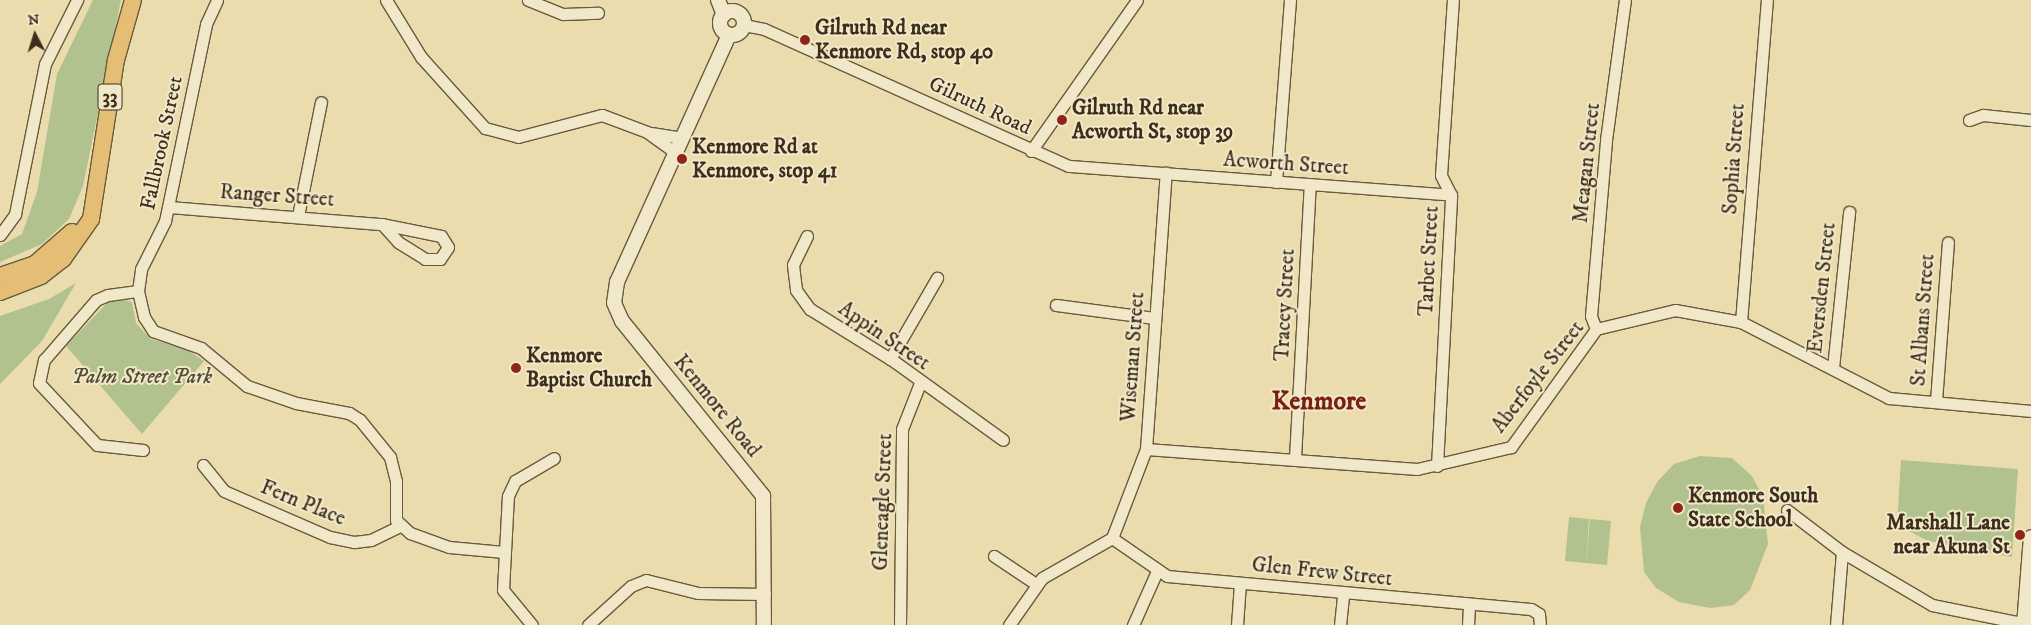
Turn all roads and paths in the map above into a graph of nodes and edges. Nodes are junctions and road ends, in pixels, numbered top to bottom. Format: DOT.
graph roads {
  1 [pos="77,0"];
  2 [pos="133,0"];
  3 [pos="217,0"];
  4 [pos="386,0"];
  5 [pos="528,0"];
  6 [pos="718,0"];
  7 [pos="1137,0"];
  8 [pos="1290,0"];
  9 [pos="1453,0"];
  10 [pos="1625,0"];
  11 [pos="1767,0"];
  12 [pos="598,13"];
  13 [pos="724,14"];
  14 [pos="744,25"];
  15 [pos="730,35"];
  16 [pos="321,102"];
  17 [pos="1969,120"];
  18 [pos="2031,120"];
  19 [pos="647,132"];
  20 [pos="683,138"];
  21 [pos="1032,151"];
  22 [pos="676,153"];
  23 [pos="1166,173"];
  24 [pos="1276,182"];
  25 [pos="1310,184"];
  26 [pos="1451,195"];
  27 [pos="95,196"];
  28 [pos="169,207"];
  29 [pos="1849,212"];
  30 [pos="298,216"];
  31 [pos="382,224"];
  32 [pos="0,235"];
  33 [pos="807,236"];
  34 [pos="1948,242"];
  35 [pos="0,276"];
  36 [pos="937,278"];
  37 [pos="138,291"];
  38 [pos="0,292"];
  39 [pos="1056,306"];
  40 [pos="1154,318"];
  41 [pos="1740,322"];
  42 [pos="1596,329"];
  43 [pos="890,359"];
  44 [pos="1833,368"];
  45 [pos="920,383"];
  46 [pos="1936,401"];
  47 [pos="2031,411"];
  48 [pos="1003,440"];
  49 [pos="1146,449"];
  50 [pos="143,450"];
  51 [pos="554,458"];
  52 [pos="1295,458"];
  53 [pos="203,465"];
  54 [pos="1438,466"];
  55 [pos="1787,510"];
  56 [pos="400,526"];
  57 [pos="2031,537"];
  58 [pos="1112,538"];
  59 [pos="504,552"];
  60 [pos="1842,552"];
  61 [pos="994,556"];
  62 [pos="2030,566"];
  63 [pos="1157,571"];
  64 [pos="1240,583"];
  65 [pos="1036,584"];
  66 [pos="765,594"];
  67 [pos="1343,594"];
  68 [pos="1470,605"];
  69 [pos="1539,620"];
  70 [pos="2026,621"];
  71 [pos="532,625"];
  72 [pos="588,625"];
  73 [pos="764,625"];
  74 [pos="900,625"];
  75 [pos="1009,625"];
  76 [pos="1133,625"];
  77 [pos="1237,625"];
  78 [pos="1340,625"];
  79 [pos="1468,625"];
  80 [pos="1836,625"];
  1 -- 32 [label="street"];
  2 -- 27 [label="main road, 33"];
  3 -- 28 [label="street, Fallbrook Street"];
  4 -- 19 [label="street"];
  5 -- 12 [label="street"];
  6 -- 13 [label="street"];
  7 -- 21 [label="street, Gilruth Road"];
  8 -- 24 [label="street"];
  9 -- 26 [label="street, Tarbet Street"];
  10 -- 42 [label="street, Meagan Street"];
  11 -- 41 [label="street, Sophia Street"];
  13 -- 14 [label="street"];
  13 -- 15 [label="street"];
  14 -- 15 [label="street"];
  14 -- 21 [label="street, Gilruth Road"];
  15 -- 20 [label="street, Kenmore Road"];
  16 -- 30 [label="street"];
  17 -- 18 [label="street"];
  19 -- 20 [label="street"];
  19 -- 22 [label="street"];
  20 -- 22 [label="street, Kenmore Road"];
  21 -- 23 [label="street, Acworth Street"];
  22 -- 66 [label="street, Kenmore Road"];
  23 -- 24 [label="street, Acworth Street"];
  23 -- 40 [label="street, Wiseman Street"];
  24 -- 25 [label="street, Acworth Street"];
  25 -- 26 [label="street, Acworth Street"];
  25 -- 52 [label="street, Tracey Street"];
  26 -- 54 [label="street, Tarbet Street"];
  27 -- 35 [label="main road, 33"];
  27 -- 38 [label="main road, 33"];
  28 -- 30 [label="street, Ranger Street"];
  28 -- 37 [label="street, Fallbrook Street"];
  29 -- 44 [label="street, Eversden Street"];
  30 -- 31 [label="street, Ranger Street"];
  31 -- 31 [label="street, Ranger Street"];
  33 -- 43 [label="street, Appin Street"];
  34 -- 46 [label="street, St Albans Street"];
  36 -- 43 [label="street"];
  37 -- 50 [label="street"];
  37 -- 56 [label="street"];
  39 -- 40 [label="street"];
  40 -- 49 [label="street, Wiseman Street"];
  41 -- 42 [label="street, Aberfoyle Street"];
  41 -- 44 [label="street, Aberfoyle Street"];
  42 -- 54 [label="street, Aberfoyle Street"];
  43 -- 45 [label="street, Appin Street"];
  44 -- 46 [label="street, Aberfoyle Street"];
  45 -- 48 [label="street, Appin Street"];
  45 -- 74 [label="street, Gleneagle Street"];
  46 -- 47 [label="street, Aberfoyle Street"];
  49 -- 52 [label="street, Aberfoyle Street"];
  49 -- 58 [label="street, Wiseman Street"];
  51 -- 59 [label="street"];
  52 -- 54 [label="street, Aberfoyle Street"];
  53 -- 56 [label="street, Fern Place"];
  55 -- 60 [label="street"];
  56 -- 59 [label="street"];
  57 -- 62 [label="street"];
  58 -- 63 [label="street, Glen Frew Street"];
  58 -- 65 [label="street"];
  59 -- 71 [label="street"];
  60 -- 70 [label="street"];
  60 -- 80 [label="street"];
  61 -- 65 [label="street"];
  62 -- 70 [label="street"];
  63 -- 64 [label="street, Glen Frew Street"];
  63 -- 76 [label="street"];
  64 -- 67 [label="street, Glen Frew Street"];
  64 -- 77 [label="street"];
  65 -- 75 [label="street"];
  66 -- 72 [label="street"];
  66 -- 73 [label="street, Kenmore Road"];
  67 -- 68 [label="street, Glen Frew Street"];
  67 -- 78 [label="street"];
  68 -- 69 [label="street, Glen Frew Street"];
  68 -- 79 [label="street"];
}
